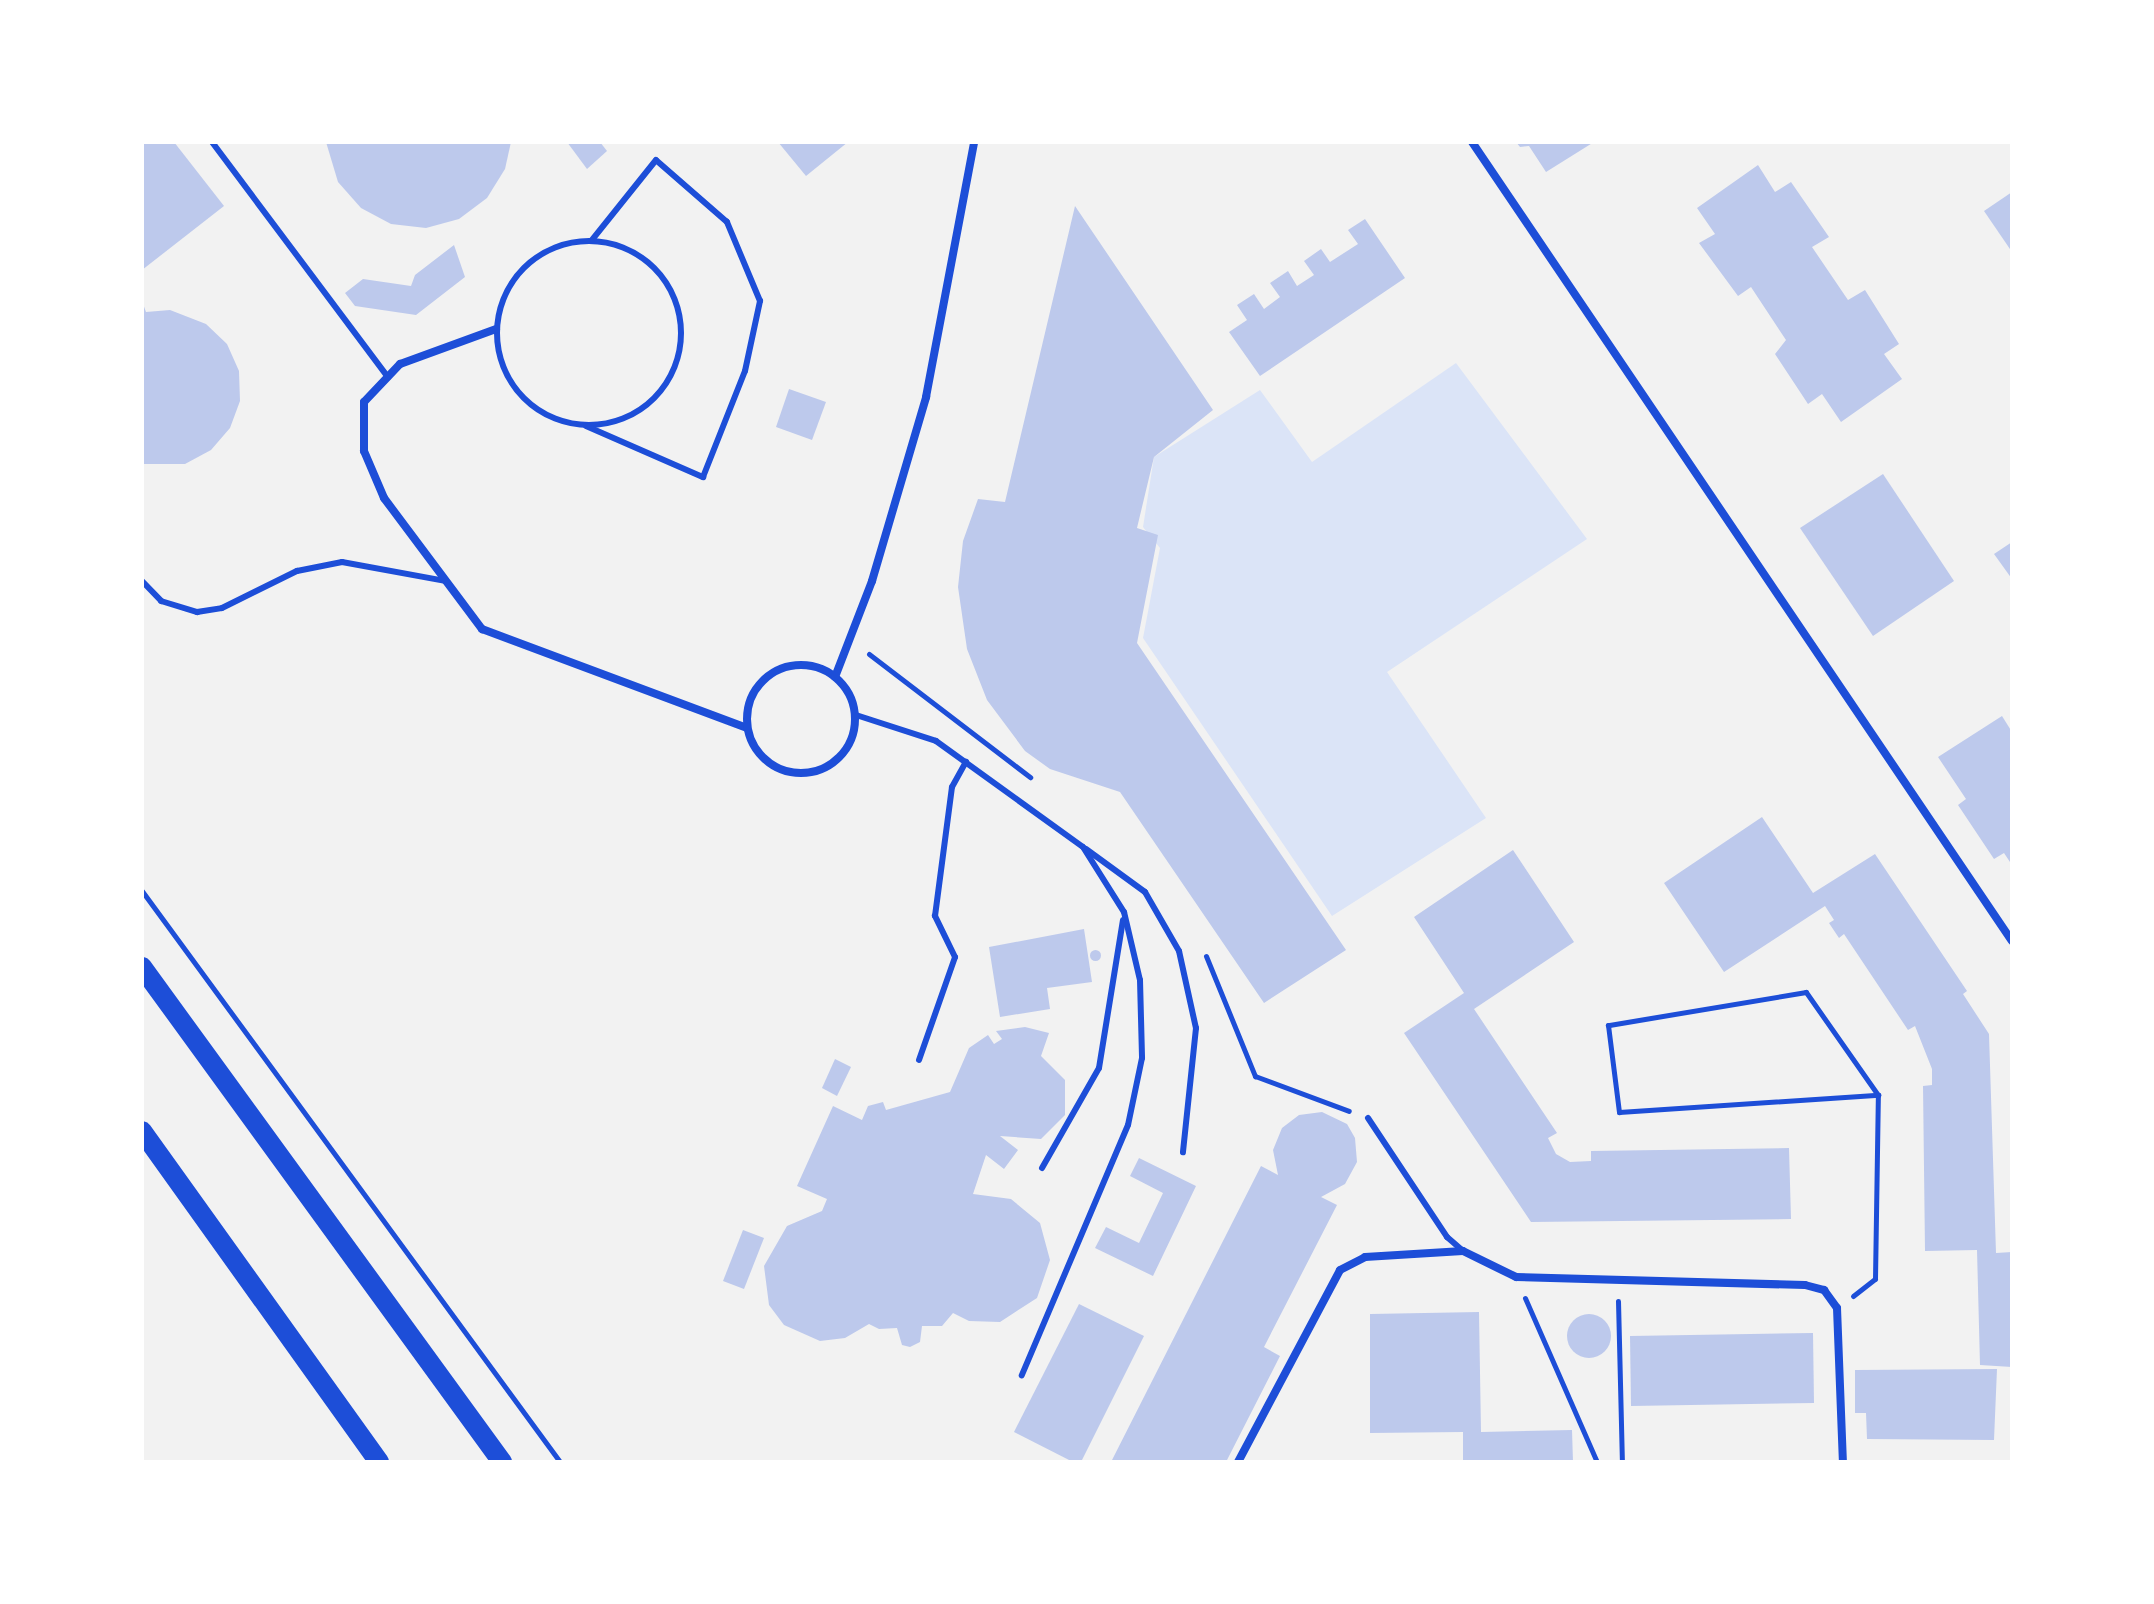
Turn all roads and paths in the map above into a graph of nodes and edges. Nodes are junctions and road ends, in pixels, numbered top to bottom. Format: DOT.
graph roads {
  1 [pos="212,142"];
  2 [pos="974,142"];
  3 [pos="1472,142"];
  4 [pos="592,240"];
  5 [pos="496,329"];
  6 [pos="388,377"];
  7 [pos="586,426"];
  8 [pos="142,581"];
  9 [pos="446,581"];
  10 [pos="835,677"];
  11 [pos="856,715"];
  12 [pos="747,728"];
  13 [pos="966,762"];
  14 [pos="1083,847"];
  15 [pos="142,891"];
  16 [pos="1124,912"];
  17 [pos="2012,941"];
  18 [pos="142,967"];
  19 [pos="919,1060"];
  20 [pos="1878,1095"];
  21 [pos="1368,1118"];
  22 [pos="142,1131"];
  23 [pos="1183,1152"];
  24 [pos="1042,1168"];
  25 [pos="1463,1251"];
  26 [pos="1516,1277"];
  27 [pos="1617,1280"];
  28 [pos="1837,1308"];
  29 [pos="1022,1375"];
  30 [pos="379,1462"];
  31 [pos="502,1462"];
  32 [pos="560,1462"];
  33 [pos="1238,1462"];
  34 [pos="1597,1462"];
  35 [pos="1622,1462"];
  36 [pos="1843,1462"];
  1 -- 6 [label="lane"];
  2 -- 10 [label="street"];
  3 -- 17 [label="street"];
  4 -- 5 [label="lane"];
  4 -- 7 [label="lane"];
  4 -- 7 [label="lane"];
  5 -- 6 [label="street"];
  5 -- 7 [label="lane"];
  6 -- 9 [label="street"];
  8 -- 9 [label="lane"];
  9 -- 12 [label="street"];
  10 -- 11 [label="street"];
  10 -- 12 [label="street"];
  11 -- 12 [label="street"];
  11 -- 13 [label="lane"];
  13 -- 14 [label="lane"];
  13 -- 19 [label="lane"];
  14 -- 16 [label="lane"];
  14 -- 23 [label="lane"];
  15 -- 32 [label="path"];
  16 -- 24 [label="lane"];
  16 -- 29 [label="lane"];
  18 -- 31 [label="main road"];
  20 -- 20 [label="path"];
  20 -- 28 [label="path"];
  21 -- 25 [label="lane"];
  22 -- 30 [label="main road"];
  25 -- 26 [label="street"];
  25 -- 33 [label="street"];
  26 -- 27 [label="street"];
  26 -- 34 [label="path"];
  27 -- 28 [label="street"];
  27 -- 35 [label="path"];
  28 -- 36 [label="street"];
}
